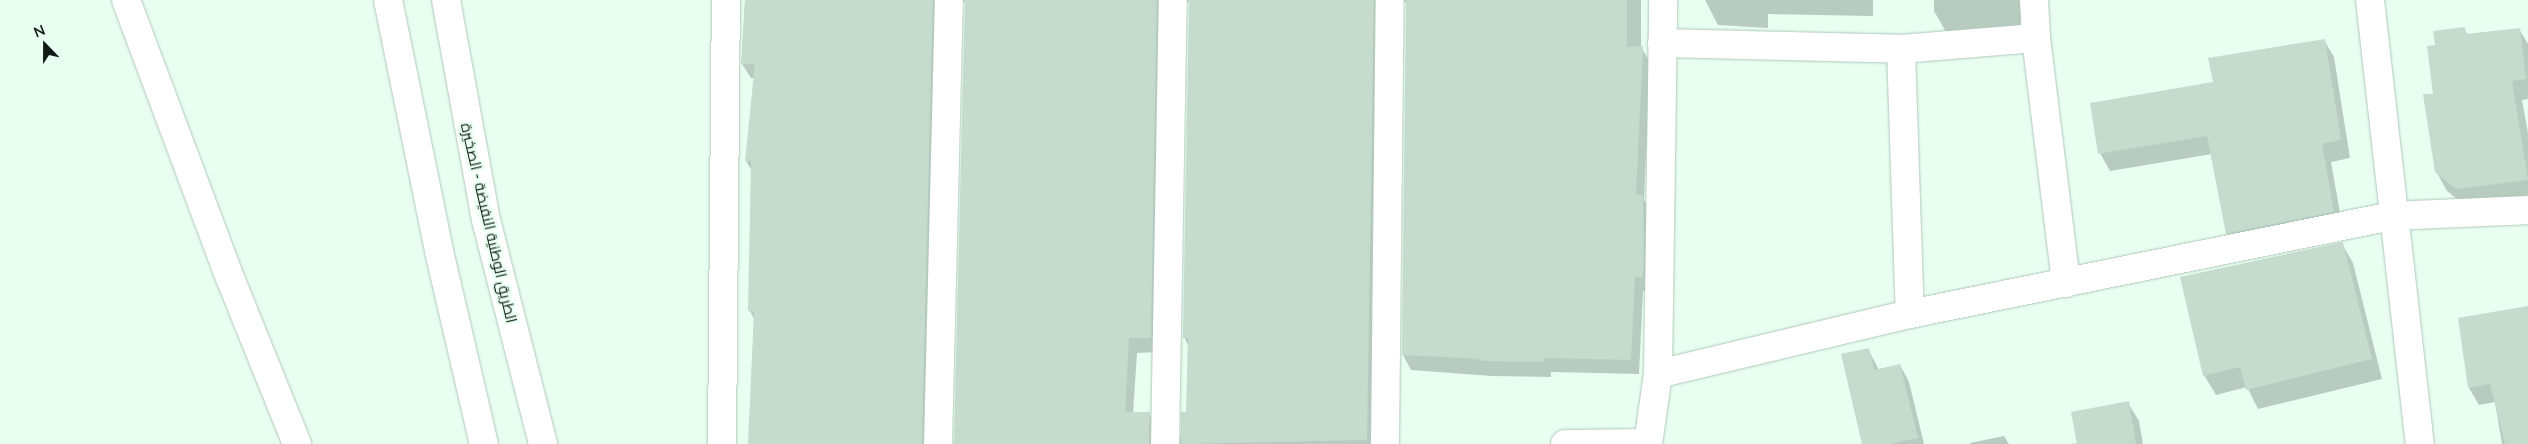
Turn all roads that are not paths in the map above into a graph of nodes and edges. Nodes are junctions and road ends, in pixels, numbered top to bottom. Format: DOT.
graph roads {
  1 [pos="126,0"];
  2 [pos="388,0"];
  3 [pos="446,0"];
  4 [pos="726,0"];
  5 [pos="949,0"];
  6 [pos="1173,0"];
  7 [pos="1390,0"];
  8 [pos="1663,0"];
  9 [pos="2034,0"];
  10 [pos="2370,0"];
  11 [pos="2036,38"];
  12 [pos="1662,44"];
  13 [pos="1901,49"];
  14 [pos="2528,210"];
  15 [pos="2393,216"];
  16 [pos="2066,283"];
  17 [pos="1910,314"];
  18 [pos="1658,374"];
  19 [pos="297,444"];
  20 [pos="484,444"];
  21 [pos="543,444"];
  22 [pos="722,444"];
  23 [pos="938,444"];
  24 [pos="1165,444"];
  25 [pos="1385,444"];
  26 [pos="1565,444"];
  27 [pos="1648,444"];
  28 [pos="2420,444"];
  1 -- 19 [label="main road"];
  2 -- 20 [label="main road"];
  3 -- 21 [label="main road, الطريق الوطنية النفيضة - الصخيرة"];
  4 -- 22 [label="main road"];
  5 -- 23 [label="main road"];
  6 -- 24 [label="main road"];
  7 -- 25 [label="main road"];
  8 -- 12 [label="main road"];
  9 -- 11 [label="main road"];
  10 -- 15 [label="main road"];
  11 -- 13 [label="main road"];
  11 -- 16 [label="main road"];
  12 -- 13 [label="main road"];
  12 -- 18 [label="main road"];
  13 -- 17 [label="main road"];
  14 -- 15 [label="main road"];
  15 -- 16 [label="main road"];
  15 -- 28 [label="main road"];
  16 -- 17 [label="main road"];
  17 -- 18 [label="main road"];
  18 -- 27 [label="main road"];
  26 -- 27 [label="main road"];
}
